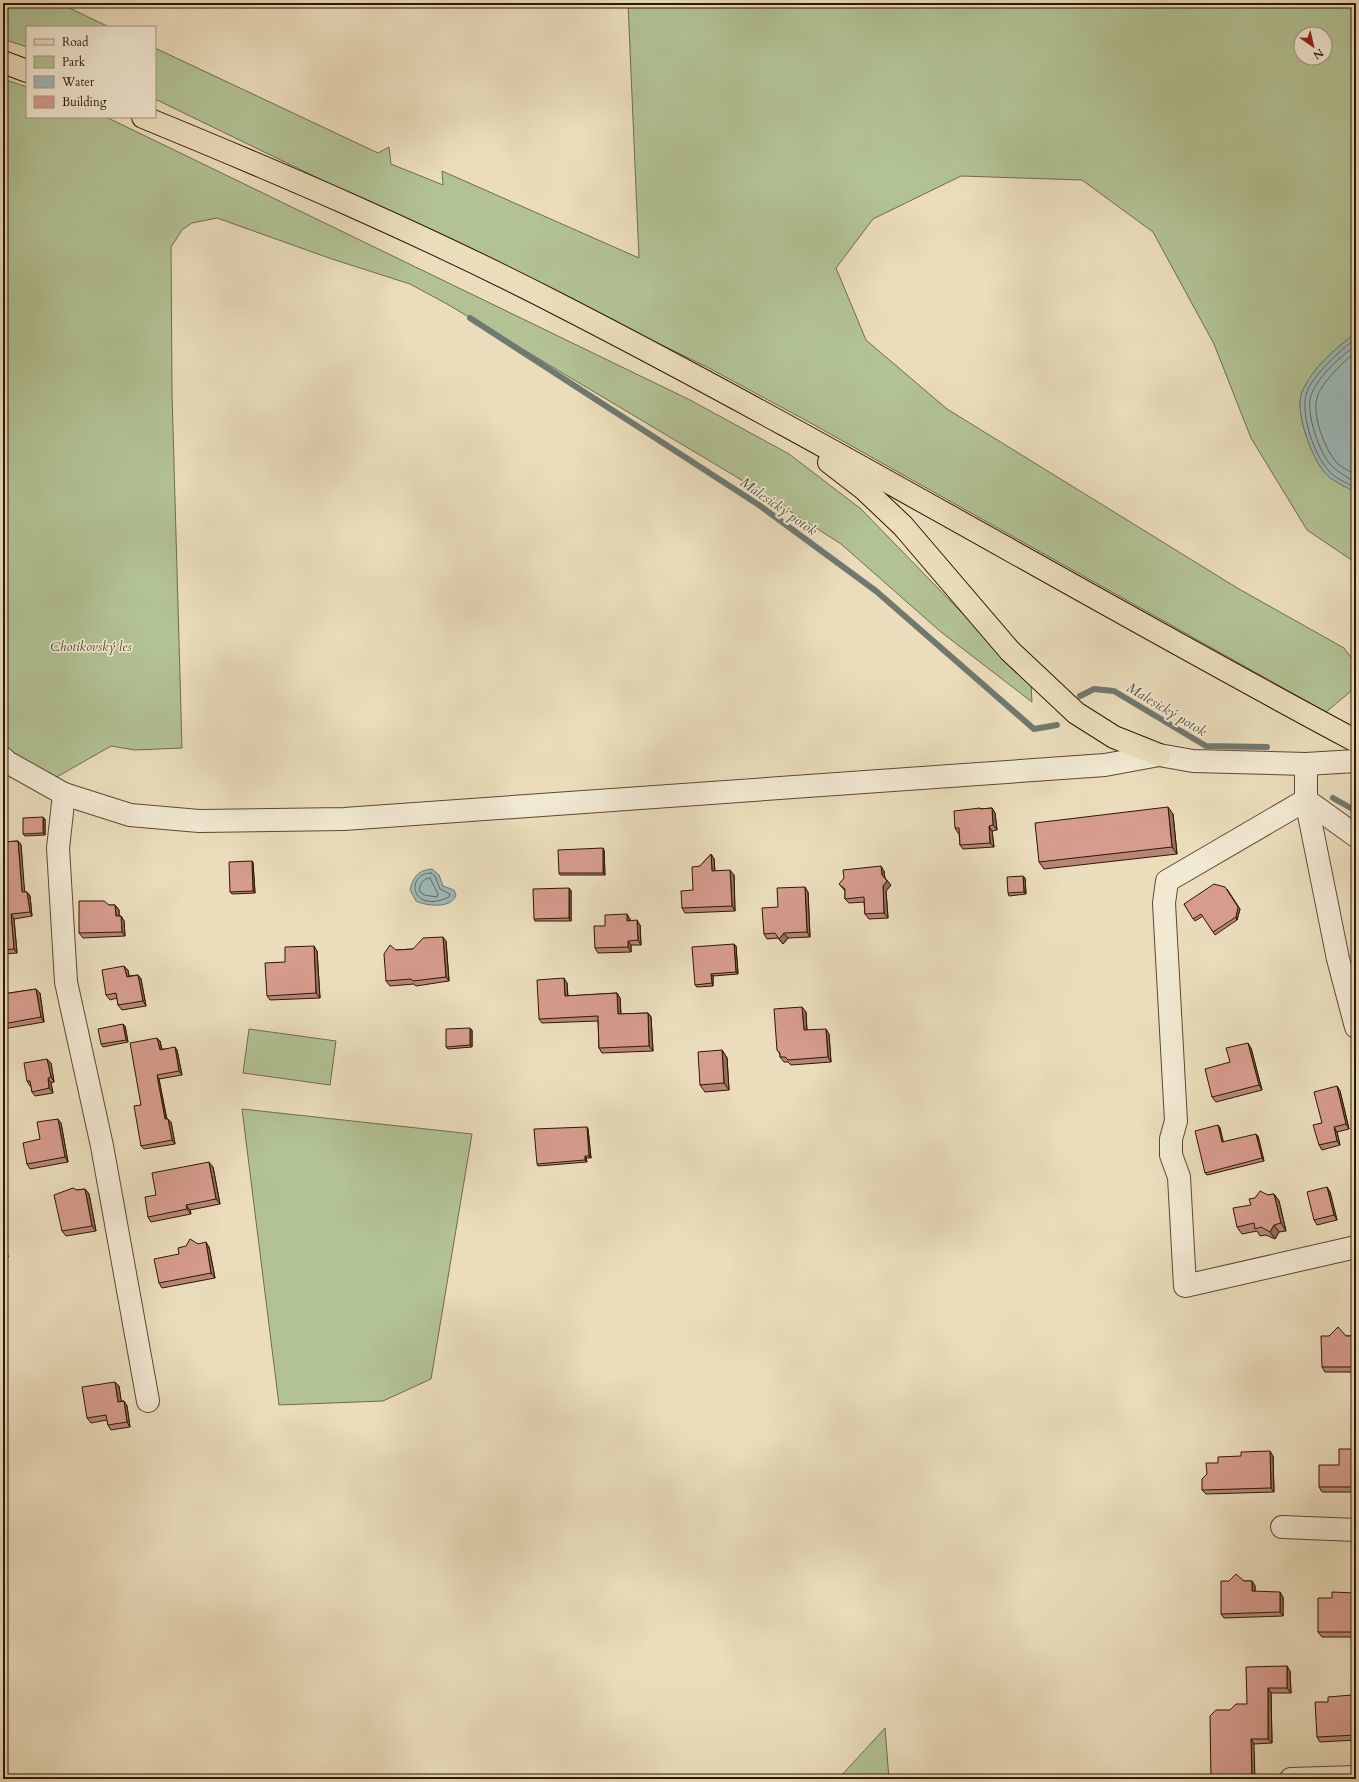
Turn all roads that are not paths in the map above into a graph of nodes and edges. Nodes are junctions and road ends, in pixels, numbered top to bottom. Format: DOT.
graph roads {
  1 [pos="3,62"];
  2 [pos="26,72"];
  3 [pos="145,118"];
  4 [pos="778,421"];
  5 [pos="1356,741"];
  6 [pos="1159,755"];
  7 [pos="1356,761"];
  8 [pos="4,762"];
  9 [pos="1306,764"];
  10 [pos="64,794"];
  11 [pos="1306,800"];
  12 [pos="1356,836"];
  13 [pos="1356,1026"];
  14 [pos="1356,1247"];
  15 [pos="148,1401"];
  16 [pos="1282,1527"];
  17 [pos="1356,1530"];
  18 [pos="1356,1777"];
  19 [pos="1291,1779"];
  1 -- 2 [label="main road"];
  3 -- 4 [label="main road"];
  4 -- 5 [label="main road"];
  4 -- 6 [label="main road"];
  6 -- 9 [label="street"];
  6 -- 10 [label="street"];
  7 -- 9 [label="street"];
  8 -- 10 [label="street"];
  9 -- 11 [label="street"];
  10 -- 15 [label="street"];
  11 -- 12 [label="street"];
  11 -- 13 [label="street"];
  11 -- 14 [label="street"];
  16 -- 17 [label="street"];
  18 -- 19 [label="street"];
}
